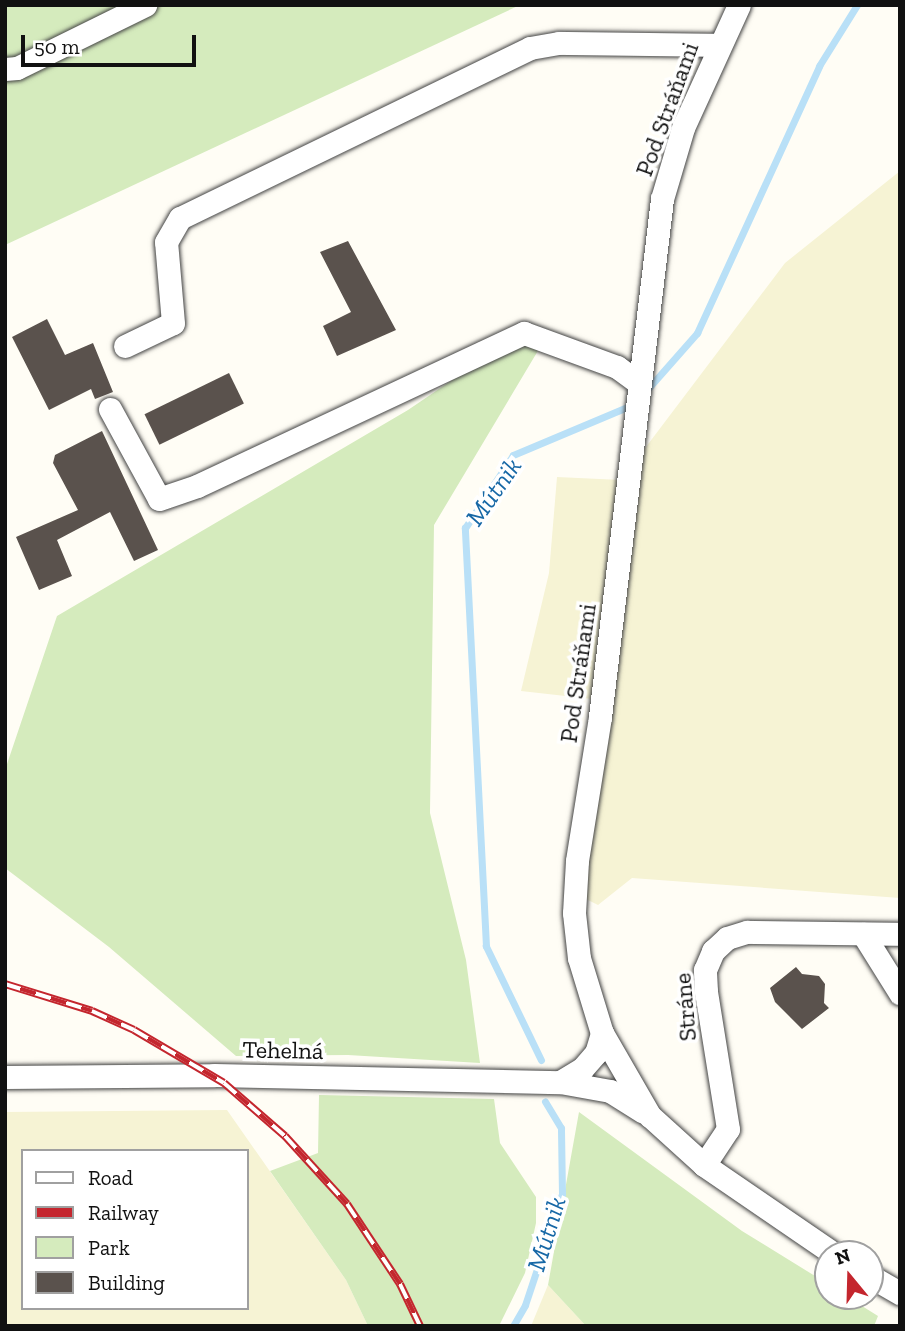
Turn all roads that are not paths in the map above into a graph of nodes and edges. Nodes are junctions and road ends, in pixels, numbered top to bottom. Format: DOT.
graph roads {
  1 [pos="145,5"];
  2 [pos="732,10"];
  3 [pos="718,45"];
  4 [pos="5,69"];
  5 [pos="125,346"];
  6 [pos="637,391"];
  7 [pos="110,409"];
  8 [pos="863,934"];
  9 [pos="900,934"];
  10 [pos="900,993"];
  11 [pos="602,1033"];
  12 [pos="5,1077"];
  13 [pos="560,1082"];
  14 [pos="649,1116"];
  15 [pos="704,1165"];
  16 [pos="814,1240"];
  17 [pos="884,1284"];
  18 [pos="900,1293"];
  1 -- 4 [label="street"];
  2 -- 3 [label="street, Pod Stráňami"];
  3 -- 5 [label="street"];
  3 -- 6 [label="street, Pod Stráňami"];
  6 -- 7 [label="street"];
  6 -- 11 [label="street, Pod Stráňami"];
  8 -- 9 [label="street, Stráne"];
  8 -- 10 [label="street"];
  8 -- 15 [label="street, Stráne"];
  11 -- 13 [label="street"];
  11 -- 14 [label="street, Pod Stráňami"];
  12 -- 13 [label="street, Tehelná"];
  13 -- 14 [label="street, Tehelná"];
  14 -- 15 [label="street, Pod Stráňami"];
  15 -- 16 [label="street, Pod Stráňami"];
  17 -- 18 [label="street"];
}
